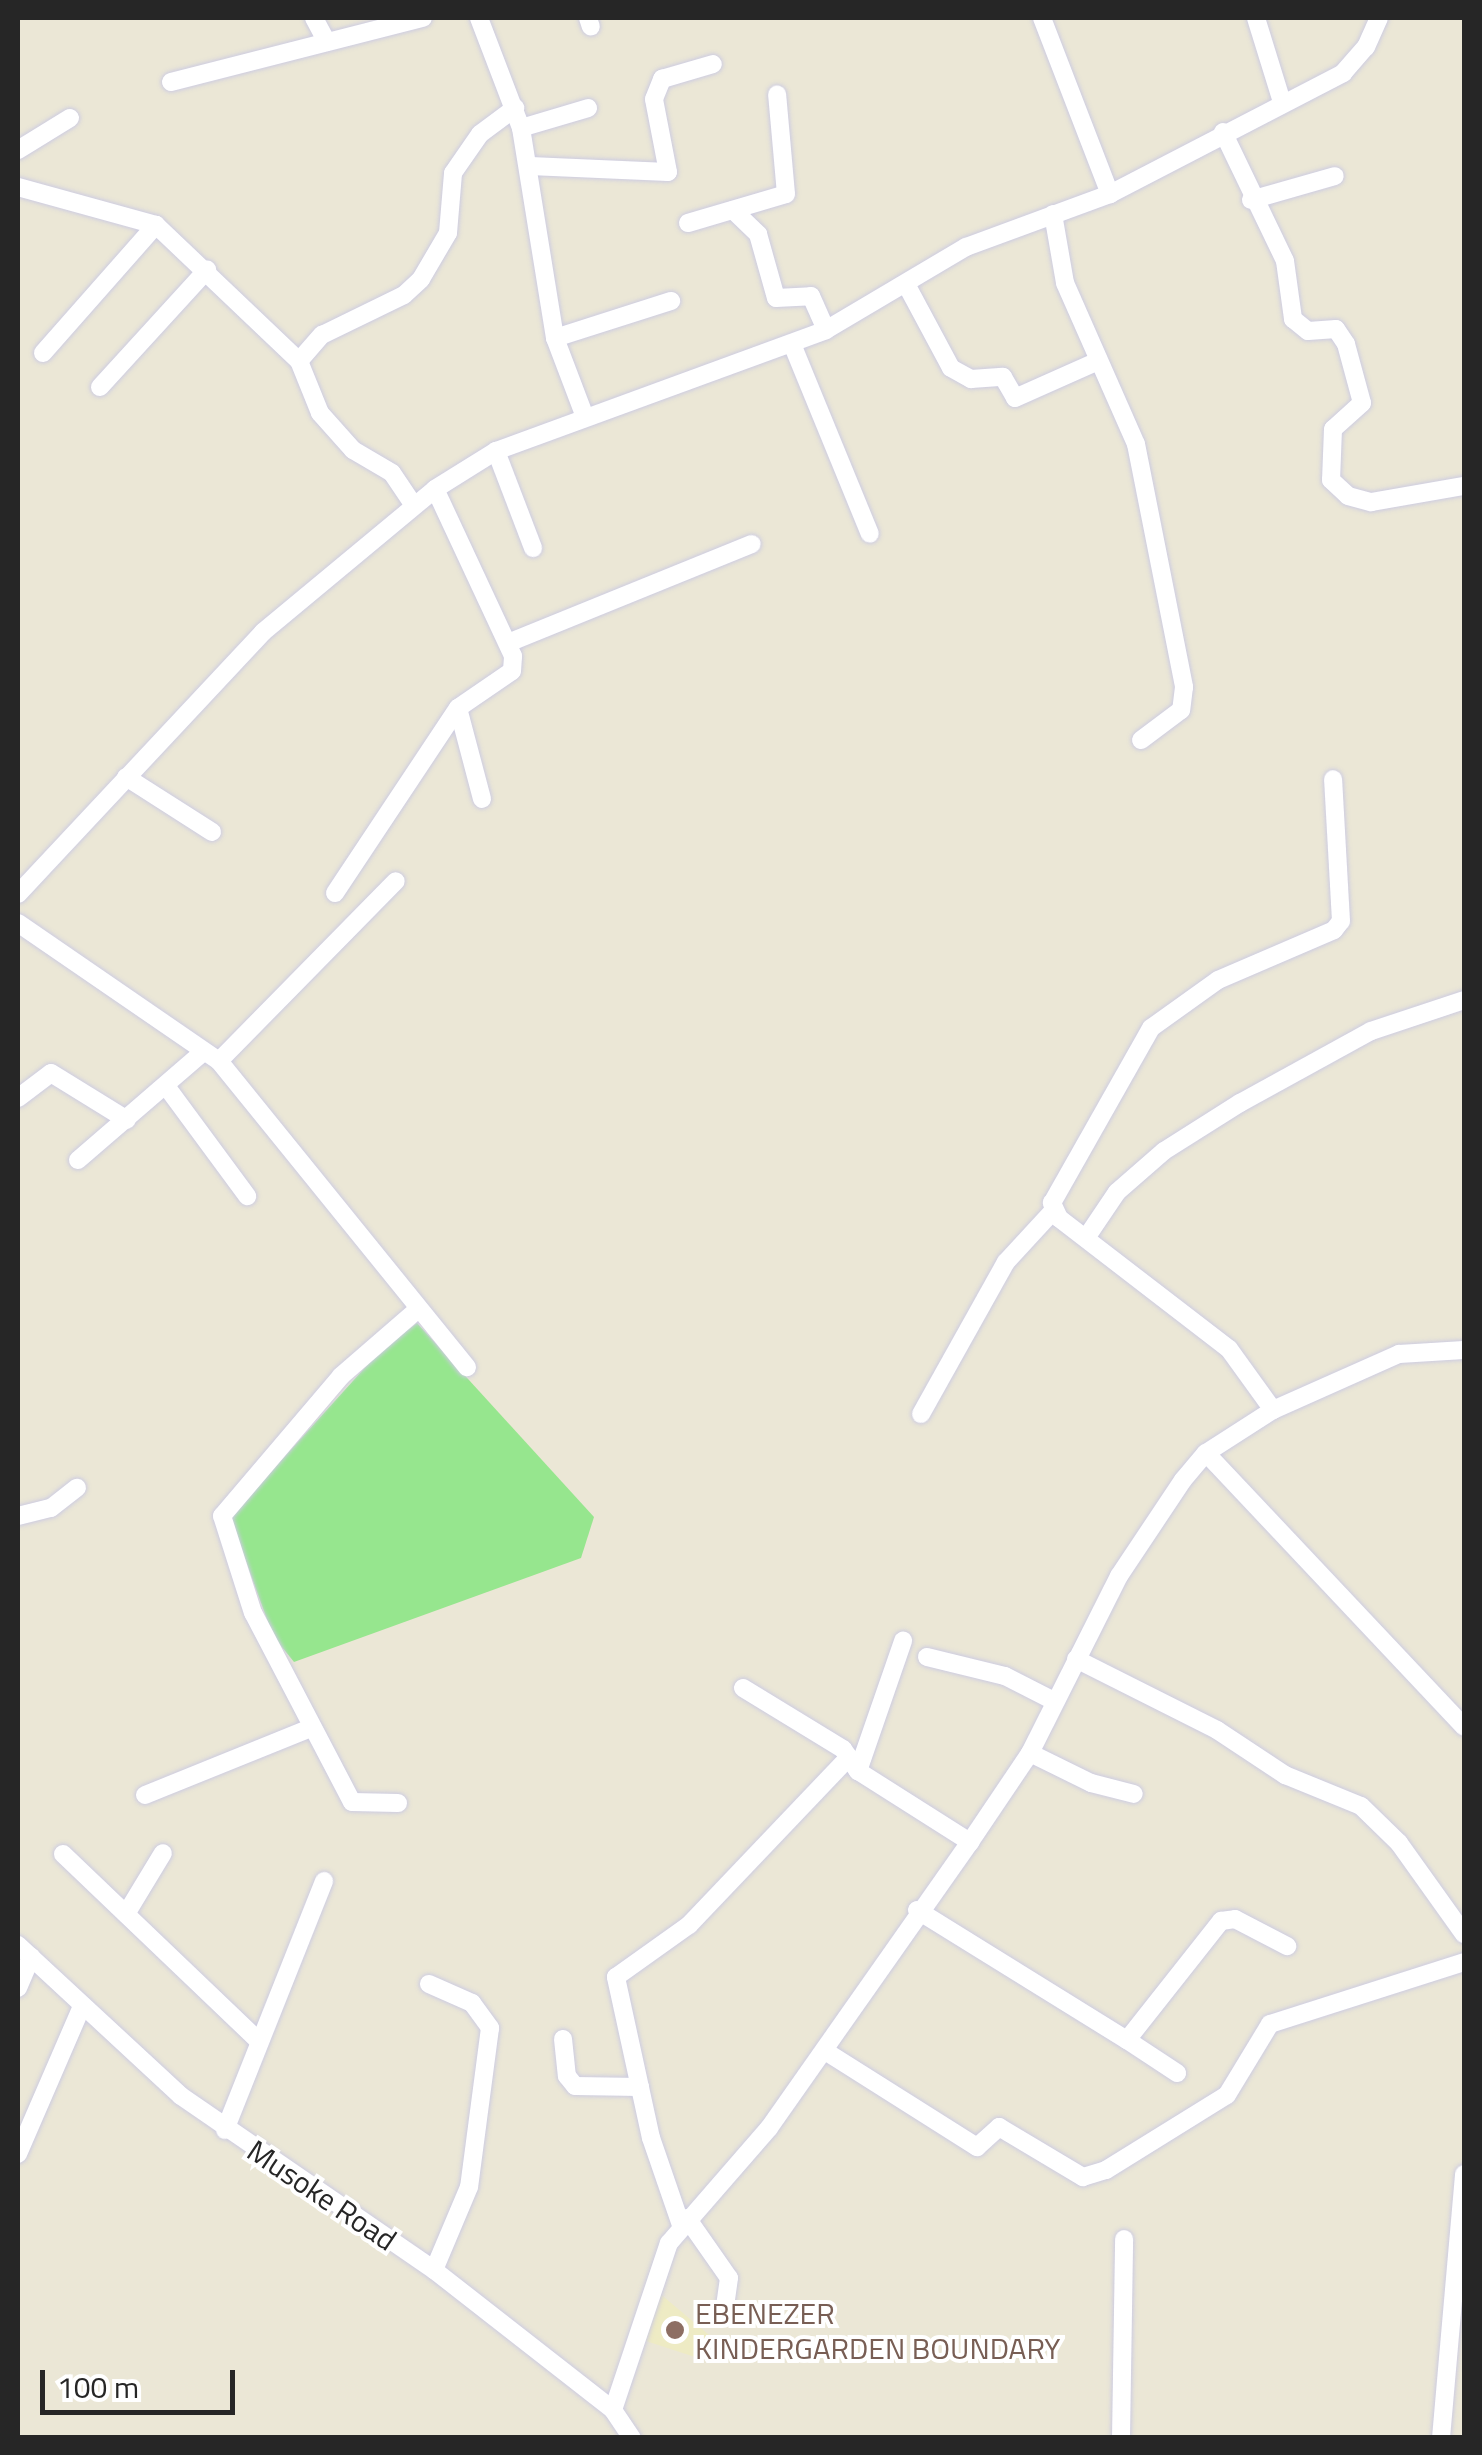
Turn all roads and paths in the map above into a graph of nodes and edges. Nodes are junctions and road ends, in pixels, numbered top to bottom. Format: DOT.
graph roads {
  1 [pos="314,18"];
  2 [pos="423,18"];
  3 [pos="479,18"];
  4 [pos="1042,18"];
  5 [pos="1256,18"];
  6 [pos="1379,18"];
  7 [pos="328,42"];
  8 [pos="713,64"];
  9 [pos="172,82"];
  10 [pos="777,94"];
  11 [pos="1282,102"];
  12 [pos="515,108"];
  13 [pos="588,108"];
  14 [pos="70,118"];
  15 [pos="521,128"];
  16 [pos="1224,132"];
  17 [pos="18,150"];
  18 [pos="530,166"];
  19 [pos="1335,176"];
  20 [pos="18,187"];
  21 [pos="1110,194"];
  22 [pos="1252,200"];
  23 [pos="733,210"];
  24 [pos="1054,214"];
  25 [pos="688,224"];
  26 [pos="156,226"];
  27 [pos="207,270"];
  28 [pos="906,284"];
  29 [pos="671,301"];
  30 [pos="826,330"];
  31 [pos="556,338"];
  32 [pos="792,344"];
  33 [pos="43,353"];
  34 [pos="1098,361"];
  35 [pos="299,362"];
  36 [pos="100,387"];
  37 [pos="585,417"];
  38 [pos="496,451"];
  39 [pos="1464,486"];
  40 [pos="435,490"];
  41 [pos="413,504"];
  42 [pos="870,534"];
  43 [pos="752,544"];
  44 [pos="534,548"];
  45 [pos="508,643"];
  46 [pos="458,708"];
  47 [pos="1141,740"];
  48 [pos="126,777"];
  49 [pos="1333,779"];
  50 [pos="482,799"];
  51 [pos="212,832"];
  52 [pos="396,880"];
  53 [pos="335,893"];
  54 [pos="18,894"];
  55 [pos="18,922"];
  56 [pos="1464,1000"];
  57 [pos="210,1057"];
  58 [pos="166,1086"];
  59 [pos="18,1098"];
  60 [pos="127,1120"];
  61 [pos="78,1160"];
  62 [pos="248,1196"];
  63 [pos="1054,1210"];
  64 [pos="1086,1238"];
  65 [pos="418,1309"];
  66 [pos="1464,1351"];
  67 [pos="468,1367"];
  68 [pos="1274,1410"];
  69 [pos="921,1414"];
  70 [pos="1206,1453"];
  71 [pos="77,1488"];
  72 [pos="18,1516"];
  73 [pos="903,1641"];
  74 [pos="928,1657"];
  75 [pos="1076,1659"];
  76 [pos="743,1688"];
  77 [pos="1054,1701"];
  78 [pos="1464,1727"];
  79 [pos="311,1728"];
  80 [pos="1030,1753"];
  81 [pos="854,1764"];
  82 [pos="1134,1794"];
  83 [pos="145,1795"];
  84 [pos="398,1803"];
  85 [pos="970,1842"];
  86 [pos="163,1853"];
  87 [pos="63,1854"];
  88 [pos="324,1881"];
  89 [pos="918,1910"];
  90 [pos="126,1914"];
  91 [pos="1464,1934"];
  92 [pos="1287,1946"];
  93 [pos="24,1951"];
  94 [pos="1464,1962"];
  95 [pos="429,1984"];
  96 [pos="18,1988"];
  97 [pos="82,2006"];
  98 [pos="563,2039"];
  99 [pos="259,2040"];
  100 [pos="1127,2040"];
  101 [pos="825,2051"];
  102 [pos="1177,2072"];
  103 [pos="640,2088"];
  104 [pos="225,2130"];
  105 [pos="18,2154"];
  106 [pos="1464,2174"];
  107 [pos="1463,2196"];
  108 [pos="684,2222"];
  109 [pos="1124,2239"];
  110 [pos="434,2270"];
  111 [pos="724,2305"];
  112 [pos="1459,2316"];
  113 [pos="613,2410"];
  114 [pos="632,2438"];
  115 [pos="1121,2438"];
  116 [pos="1442,2438"];
  1 -- 7 [label="street"];
  2 -- 7 [label="street"];
  3 -- 12 [label="street"];
  4 -- 21 [label="street"];
  5 -- 11 [label="street"];
  6 -- 11 [label="street"];
  7 -- 9 [label="street"];
  8 -- 18 [label="street"];
  10 -- 23 [label="street"];
  11 -- 16 [label="street"];
  12 -- 15 [label="street"];
  12 -- 35 [label="street"];
  13 -- 15 [label="street"];
  14 -- 17 [label="street"];
  15 -- 18 [label="street"];
  16 -- 21 [label="street"];
  16 -- 22 [label="street"];
  18 -- 31 [label="street"];
  19 -- 22 [label="street"];
  20 -- 26 [label="street"];
  21 -- 24 [label="street"];
  22 -- 39 [label="street"];
  23 -- 25 [label="street"];
  23 -- 30 [label="street"];
  24 -- 28 [label="street"];
  24 -- 34 [label="street"];
  26 -- 27 [label="street"];
  26 -- 33 [label="street"];
  27 -- 35 [label="street"];
  27 -- 36 [label="street"];
  28 -- 30 [label="street"];
  28 -- 34 [label="street"];
  29 -- 31 [label="street"];
  30 -- 32 [label="street"];
  31 -- 37 [label="street"];
  32 -- 37 [label="street"];
  32 -- 42 [label="street"];
  34 -- 47 [label="street"];
  35 -- 41 [label="street"];
  37 -- 38 [label="street"];
  38 -- 40 [label="street"];
  38 -- 44 [label="street"];
  40 -- 41 [label="street"];
  40 -- 45 [label="street"];
  41 -- 48 [label="street"];
  43 -- 45 [label="street"];
  45 -- 46 [label="street"];
  46 -- 50 [label="street"];
  46 -- 53 [label="street"];
  48 -- 51 [label="street"];
  48 -- 54 [label="street"];
  49 -- 63 [label="street"];
  52 -- 57 [label="street"];
  55 -- 57 [label="street"];
  56 -- 64 [label="street"];
  57 -- 58 [label="street"];
  57 -- 65 [label="street"];
  58 -- 60 [label="street"];
  58 -- 62 [label="street"];
  59 -- 60 [label="street"];
  60 -- 61 [label="street"];
  63 -- 64 [label="street"];
  63 -- 69 [label="street"];
  64 -- 68 [label="street"];
  65 -- 67 [label="street"];
  65 -- 79 [label="street"];
  66 -- 68 [label="street"];
  68 -- 70 [label="street"];
  70 -- 75 [label="street"];
  70 -- 78 [label="street"];
  71 -- 72 [label="street"];
  73 -- 81 [label="street"];
  74 -- 77 [label="street"];
  75 -- 77 [label="street"];
  75 -- 91 [label="street"];
  76 -- 81 [label="street"];
  77 -- 80 [label="street"];
  79 -- 83 [label="street"];
  79 -- 84 [label="street"];
  80 -- 82 [label="street"];
  80 -- 85 [label="street"];
  81 -- 85 [label="street"];
  81 -- 103 [label="street"];
  85 -- 89 [label="street"];
  86 -- 90 [label="street"];
  87 -- 90 [label="street"];
  88 -- 99 [label="street"];
  89 -- 100 [label="street"];
  89 -- 101 [label="street"];
  90 -- 99 [label="street"];
  92 -- 100 [label="street"];
  93 -- 96 [label="street"];
  93 -- 97 [label="street, Musoke Road"];
  94 -- 101 [label="street"];
  95 -- 110 [label="street"];
  97 -- 104 [label="street, Musoke Road"];
  97 -- 105 [label="street"];
  98 -- 103 [label="street"];
  99 -- 104 [label="street"];
  100 -- 102 [label="street"];
  101 -- 108 [label="street"];
  103 -- 108 [label="street"];
  104 -- 110 [label="street, Musoke Road"];
  106 -- 107 [label="street"];
  107 -- 112 [label="street"];
  108 -- 111 [label="street"];
  108 -- 113 [label="street"];
  109 -- 115 [label="street"];
  110 -- 113 [label="street, Musoke Road"];
  112 -- 116 [label="street"];
  113 -- 114 [label="street, Musoke Road"];
}
